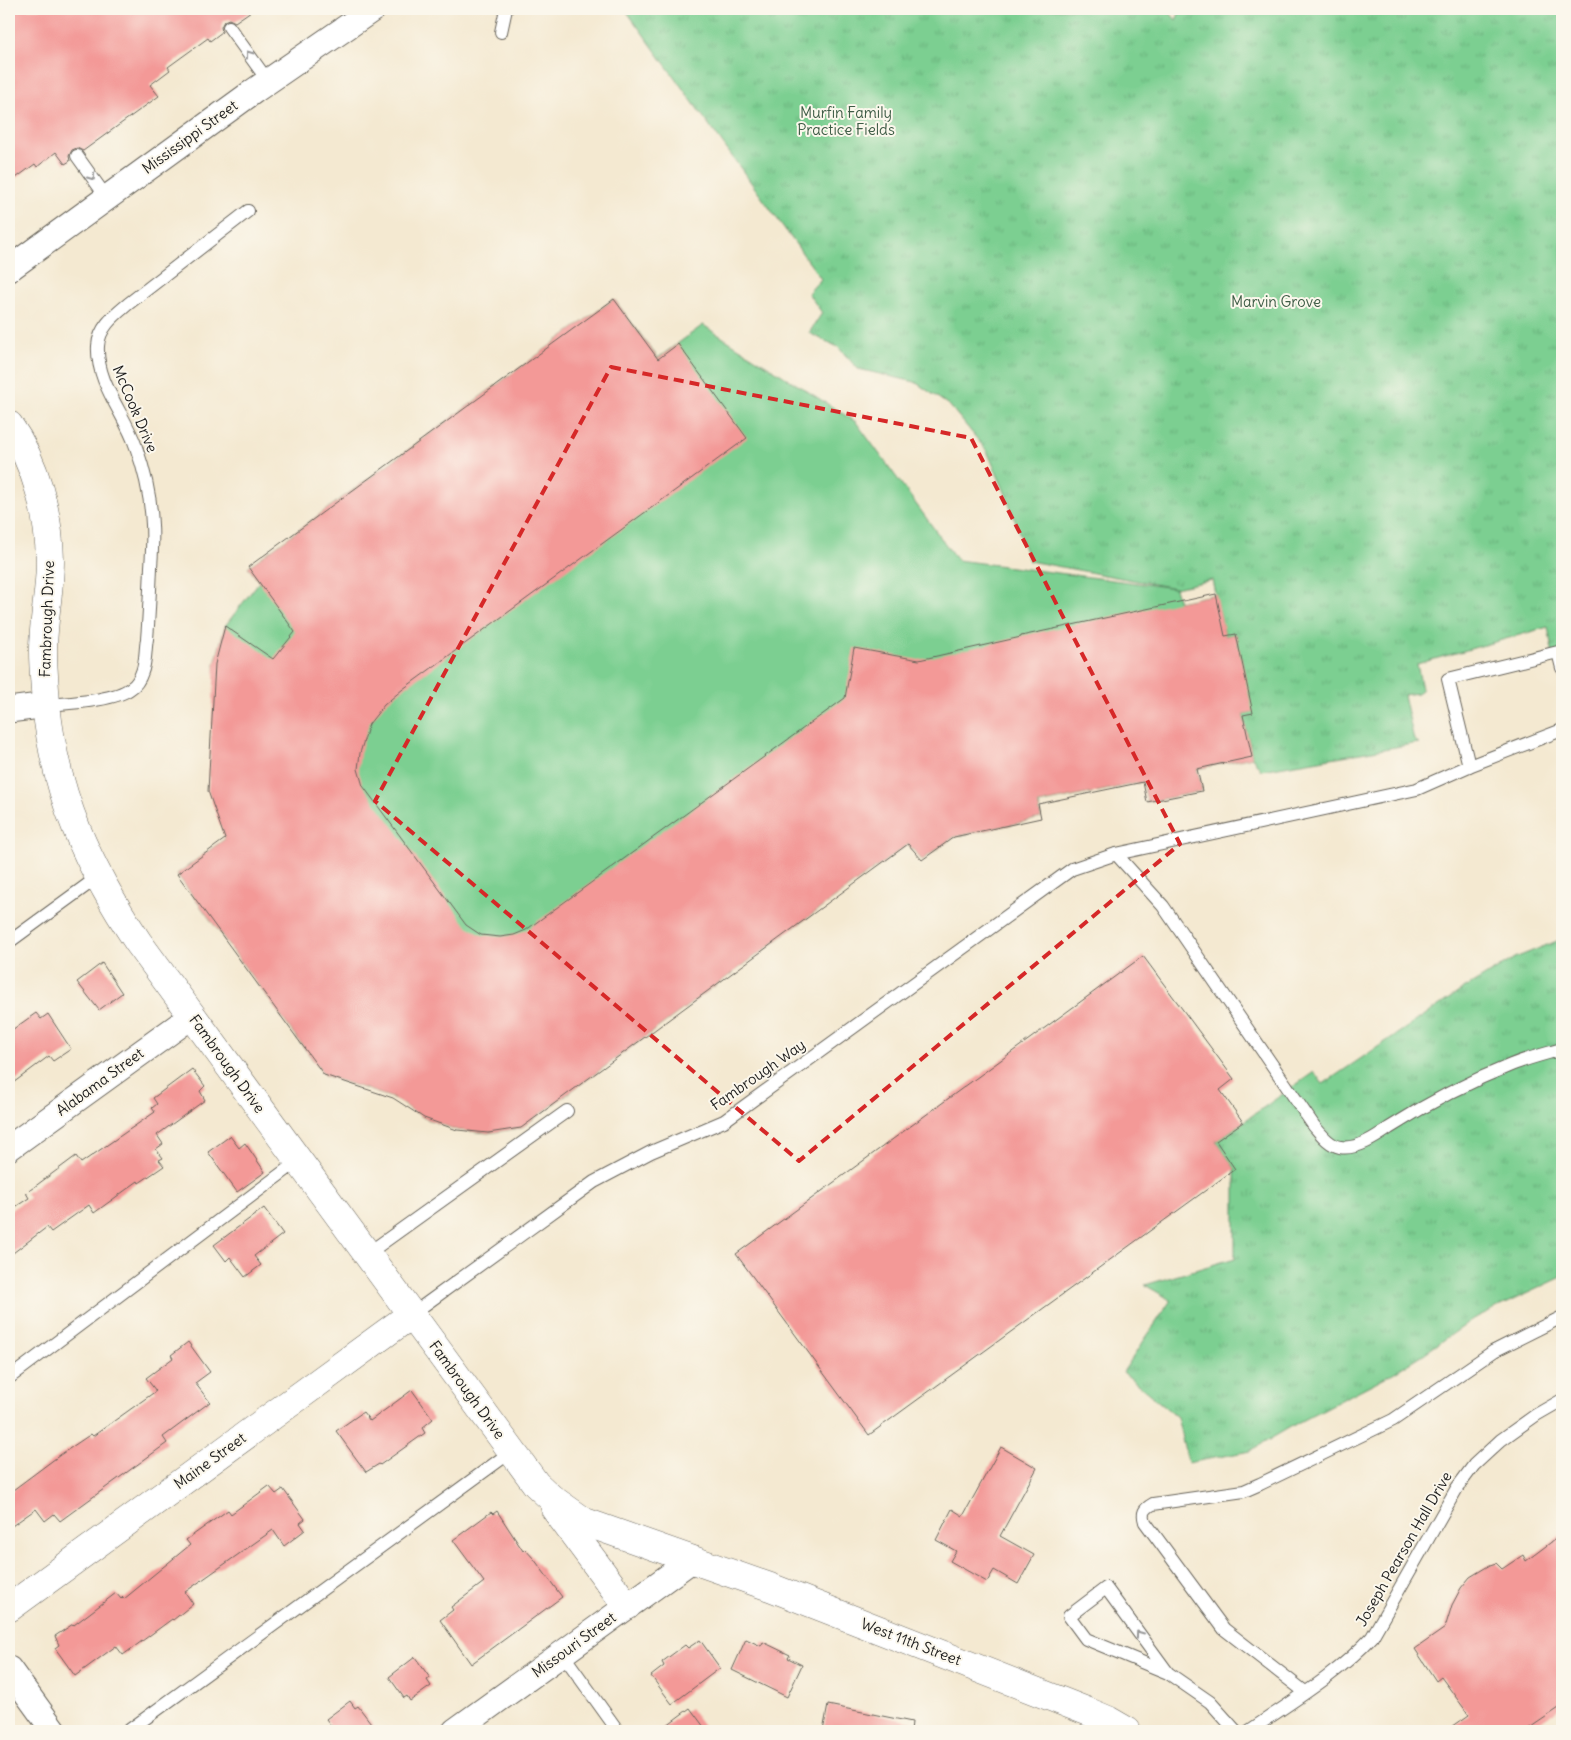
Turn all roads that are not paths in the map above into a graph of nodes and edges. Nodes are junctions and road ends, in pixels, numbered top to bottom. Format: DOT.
graph roads {
  1 [pos="373,9"];
  2 [pos="506,9"];
  3 [pos="229,27"];
  4 [pos="501,32"];
  5 [pos="268,81"];
  6 [pos="77,156"];
  7 [pos="107,198"];
  8 [pos="248,212"];
  9 [pos="9,269"];
  10 [pos="9,425"];
  11 [pos="1562,668"];
  12 [pos="46,706"];
  13 [pos="9,710"];
  14 [pos="1562,730"];
  15 [pos="1469,766"];
  16 [pos="1116,854"];
  17 [pos="98,877"];
  18 [pos="9,942"];
  19 [pos="192,1016"];
  20 [pos="1562,1049"];
  21 [pos="567,1111"];
  22 [pos="9,1148"];
  23 [pos="298,1161"];
  24 [pos="367,1254"];
  25 [pos="412,1314"];
  26 [pos="1562,1317"];
  27 [pos="9,1378"];
  28 [pos="1562,1400"];
  29 [pos="512,1451"];
  30 [pos="536,1484"];
  31 [pos="693,1559"];
  32 [pos="627,1606"];
  33 [pos="9,1608"];
  34 [pos="562,1653"];
  35 [pos="9,1669"];
  36 [pos="1168,1673"];
  37 [pos="1305,1692"];
  38 [pos="54,1731"];
  39 [pos="128,1731"];
  40 [pos="455,1731"];
  41 [pos="618,1731"];
  42 [pos="1127,1731"];
  43 [pos="1236,1731"];
  44 [pos="1249,1731"];
  1 -- 5 [label="street, Mississippi Street"];
  2 -- 4 [label="lane"];
  5 -- 3 [label="lane, one-way"];
  5 -- 7 [label="street, Mississippi Street"];
  6 -- 7 [label="lane, one-way"];
  7 -- 9 [label="street, Mississippi Street"];
  8 -- 12 [label="lane, McCook Drive"];
  10 -- 12 [label="street, Fambrough Drive"];
  11 -- 15 [label="lane"];
  12 -- 13 [label="street"];
  12 -- 17 [label="street, Fambrough Drive"];
  14 -- 15 [label="lane, Fambrough Way"];
  15 -- 16 [label="lane, Fambrough Way"];
  16 -- 20 [label="lane"];
  16 -- 25 [label="lane, Fambrough Way"];
  17 -- 18 [label="lane"];
  17 -- 19 [label="street, Fambrough Drive"];
  19 -- 22 [label="street, Alabama Street"];
  19 -- 23 [label="street, Fambrough Drive"];
  21 -- 24 [label="lane"];
  23 -- 24 [label="street, Fambrough Drive"];
  23 -- 27 [label="lane"];
  24 -- 25 [label="street, Fambrough Drive"];
  25 -- 29 [label="street, Fambrough Drive"];
  25 -- 33 [label="street, Maine Street"];
  26 -- 37 [label="lane"];
  28 -- 37 [label="lane, Joseph Pearson Hall Drive"];
  29 -- 30 [label="street, Fambrough Drive"];
  29 -- 39 [label="lane"];
  30 -- 31 [label="street, Fambrough Drive"];
  30 -- 32 [label="street"];
  31 -- 32 [label="street, Missouri Street"];
  31 -- 42 [label="street, West 11th Street"];
  32 -- 34 [label="street, Missouri Street"];
  34 -- 40 [label="street, Missouri Street"];
  34 -- 41 [label="lane"];
  35 -- 38 [label="street"];
  36 -- 36 [label="lane, one-way"];
  36 -- 43 [label="lane"];
  37 -- 44 [label="lane, Joseph Pearson Hall Drive"];
}
